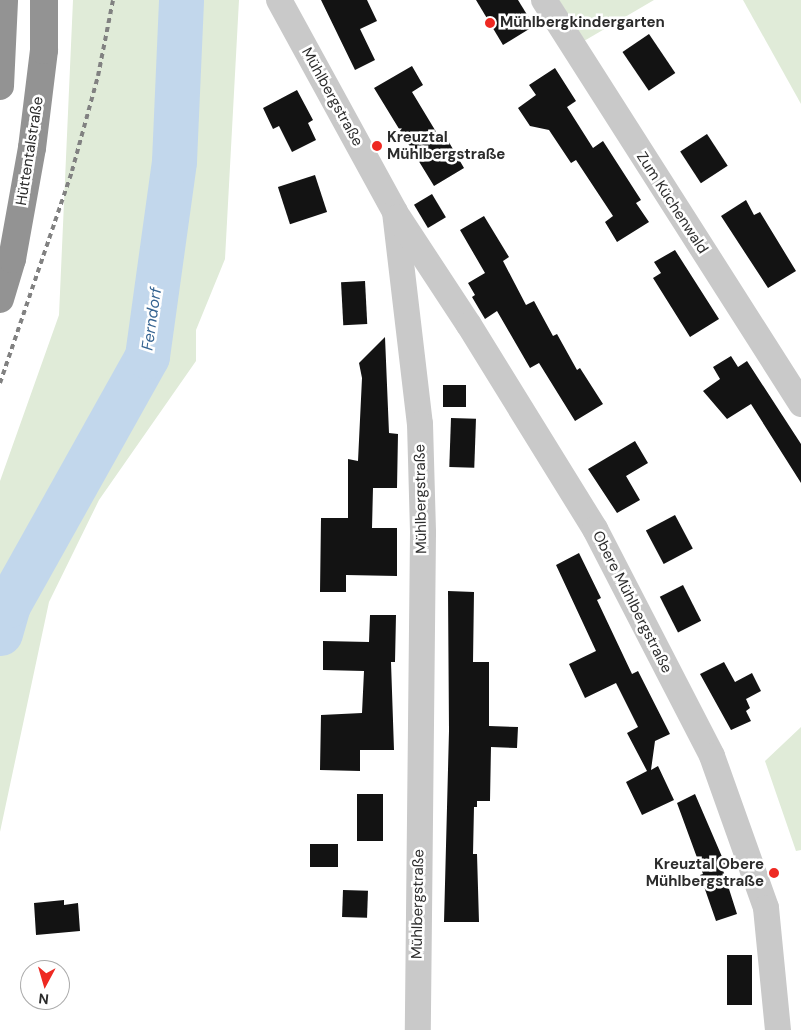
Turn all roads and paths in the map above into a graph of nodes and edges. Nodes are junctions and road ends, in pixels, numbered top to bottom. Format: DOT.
graph roads {
  1 [pos="4,0"];
  2 [pos="44,0"];
  3 [pos="279,0"];
  4 [pos="544,0"];
  5 [pos="0,86"];
  6 [pos="395,212"];
  7 [pos="0,299"];
  8 [pos="801,404"];
  9 [pos="418,1030"];
  10 [pos="778,1030"];
  1 -- 5 [label="highway"];
  2 -- 7 [label="highway, Hüttentalstraße"];
  3 -- 6 [label="street, Mühlbergstraße"];
  4 -- 8 [label="street, Zum Küchenwald"];
  6 -- 9 [label="street, Mühlbergstraße"];
  6 -- 10 [label="street, Obere Mühlbergstraße"];
}
